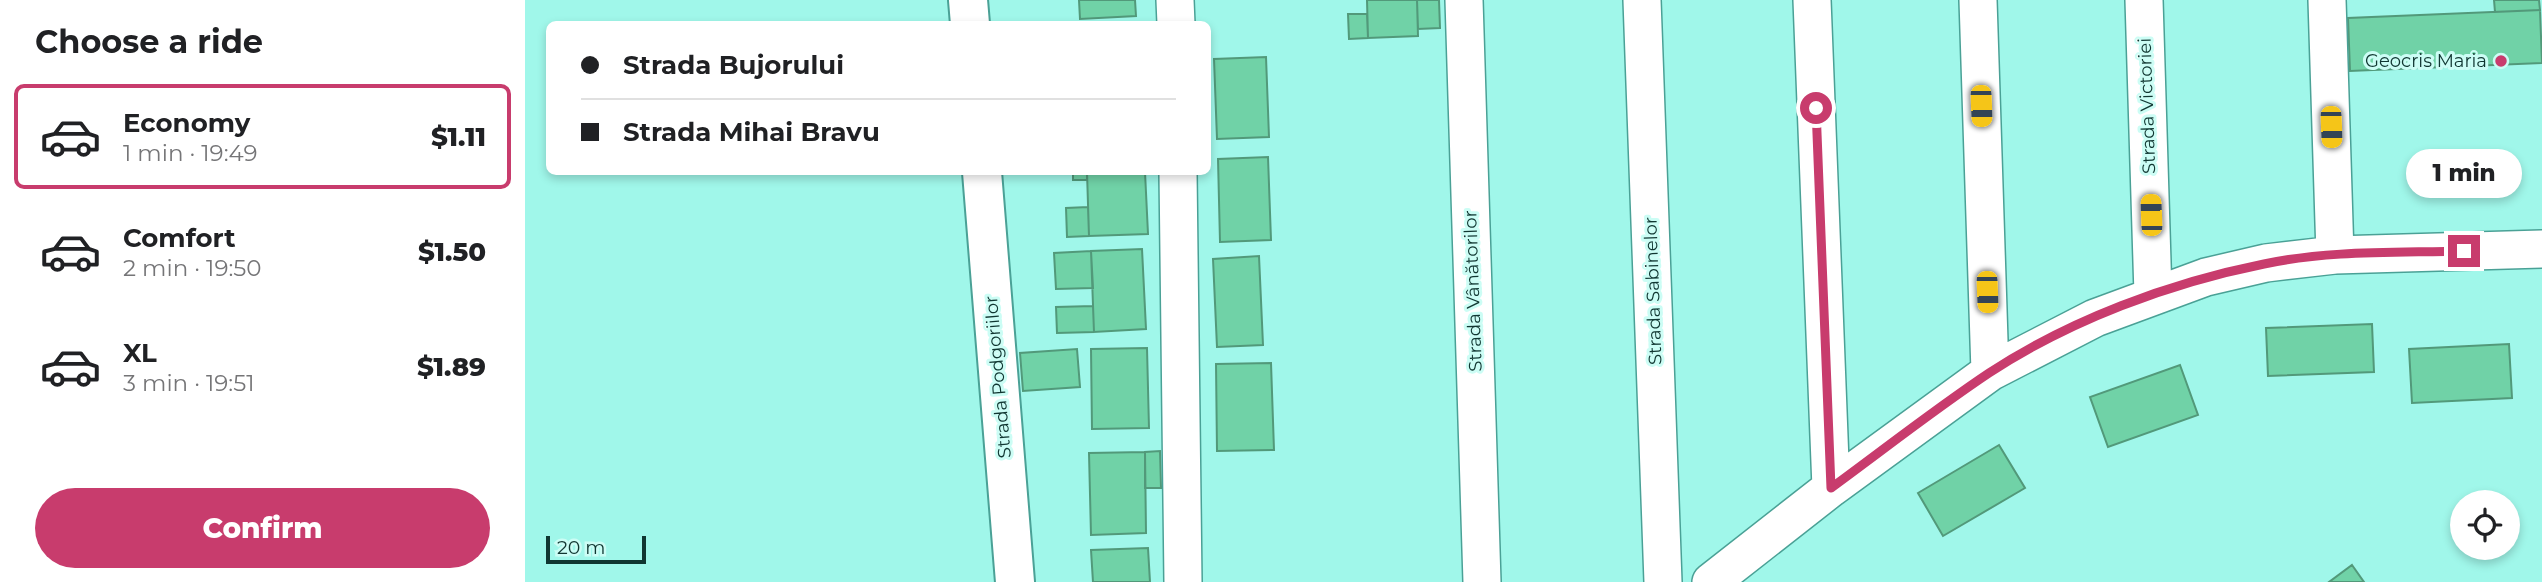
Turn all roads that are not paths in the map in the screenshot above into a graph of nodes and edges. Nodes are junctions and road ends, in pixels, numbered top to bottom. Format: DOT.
graph roads {
  1 [pos="968,0"];
  2 [pos="1175,0"];
  3 [pos="1464,0"];
  4 [pos="1642,0"];
  5 [pos="1812,0"];
  6 [pos="1978,0"];
  7 [pos="2144,0"];
  8 [pos="2327,0"];
  9 [pos="970,21"];
  10 [pos="1176,21"];
  11 [pos="982,175"];
  12 [pos="1178,175"];
  13 [pos="2542,249"];
  14 [pos="2335,255"];
  15 [pos="2153,295"];
  16 [pos="1990,372"];
  17 [pos="1831,488"];
  18 [pos="1015,582"];
  19 [pos="1183,582"];
  20 [pos="1482,582"];
  21 [pos="1663,582"];
  22 [pos="1711,582"];
  1 -- 9 [label="street"];
  2 -- 10 [label="street"];
  3 -- 20 [label="street, Strada Vânătorilor"];
  4 -- 21 [label="street, Strada Sabinelor"];
  5 -- 17 [label="street"];
  6 -- 16 [label="street"];
  7 -- 15 [label="street, Strada Victoriei"];
  8 -- 14 [label="street"];
  11 -- 18 [label="street, Strada Podgoriilor"];
  12 -- 19 [label="street"];
  13 -- 14 [label="street"];
  14 -- 15 [label="street"];
  15 -- 16 [label="street"];
  16 -- 17 [label="street"];
  17 -- 22 [label="street"];
}
